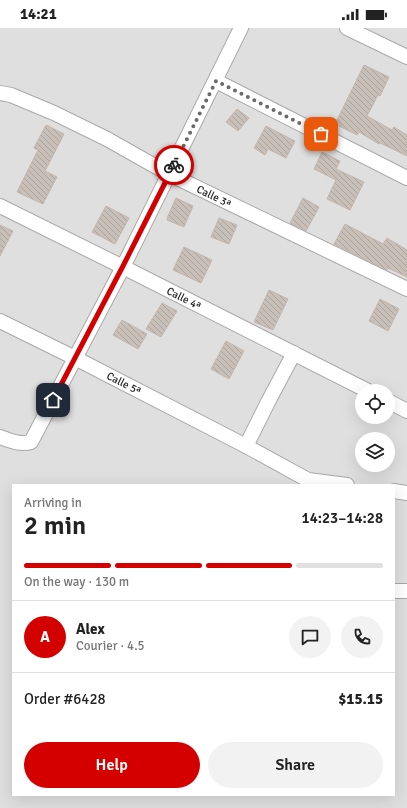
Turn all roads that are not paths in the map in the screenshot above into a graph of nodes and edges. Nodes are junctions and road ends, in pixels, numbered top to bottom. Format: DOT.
graph roads {
  1 [pos="241,28"];
  2 [pos="347,28"];
  3 [pos="407,57"];
  4 [pos="216,81"];
  5 [pos="0,93"];
  6 [pos="169,174"];
  7 [pos="407,178"];
  8 [pos="0,206"];
  9 [pos="123,266"];
  10 [pos="407,289"];
  11 [pos="0,321"];
  12 [pos="294,353"];
  13 [pos="75,358"];
  14 [pos="355,384"];
  15 [pos="395,405"];
  16 [pos="407,411"];
  17 [pos="0,437"];
  18 [pos="246,446"];
  19 [pos="308,482"];
  20 [pos="334,484"];
  21 [pos="395,491"];
  22 [pos="407,493"];
  23 [pos="395,591"];
  24 [pos="407,591"];
  1 -- 4 [label="street"];
  2 -- 3 [label="street"];
  4 -- 6 [label="street"];
  4 -- 7 [label="street"];
  5 -- 6 [label="street, Calle 3ª"];
  6 -- 9 [label="street"];
  6 -- 10 [label="street, Calle 3ª"];
  8 -- 9 [label="street, Calle 4ª"];
  9 -- 12 [label="street, Calle 4ª"];
  9 -- 13 [label="street"];
  11 -- 13 [label="street, Calle 5ª"];
  12 -- 14 [label="street, Calle 4ª"];
  12 -- 18 [label="street"];
  13 -- 17 [label="street"];
  13 -- 18 [label="street, Calle 5ª"];
  15 -- 16 [label="street"];
  18 -- 19 [label="street, Calle 5ª"];
  19 -- 20 [label="street"];
  21 -- 22 [label="street"];
  23 -- 24 [label="street"];
}
